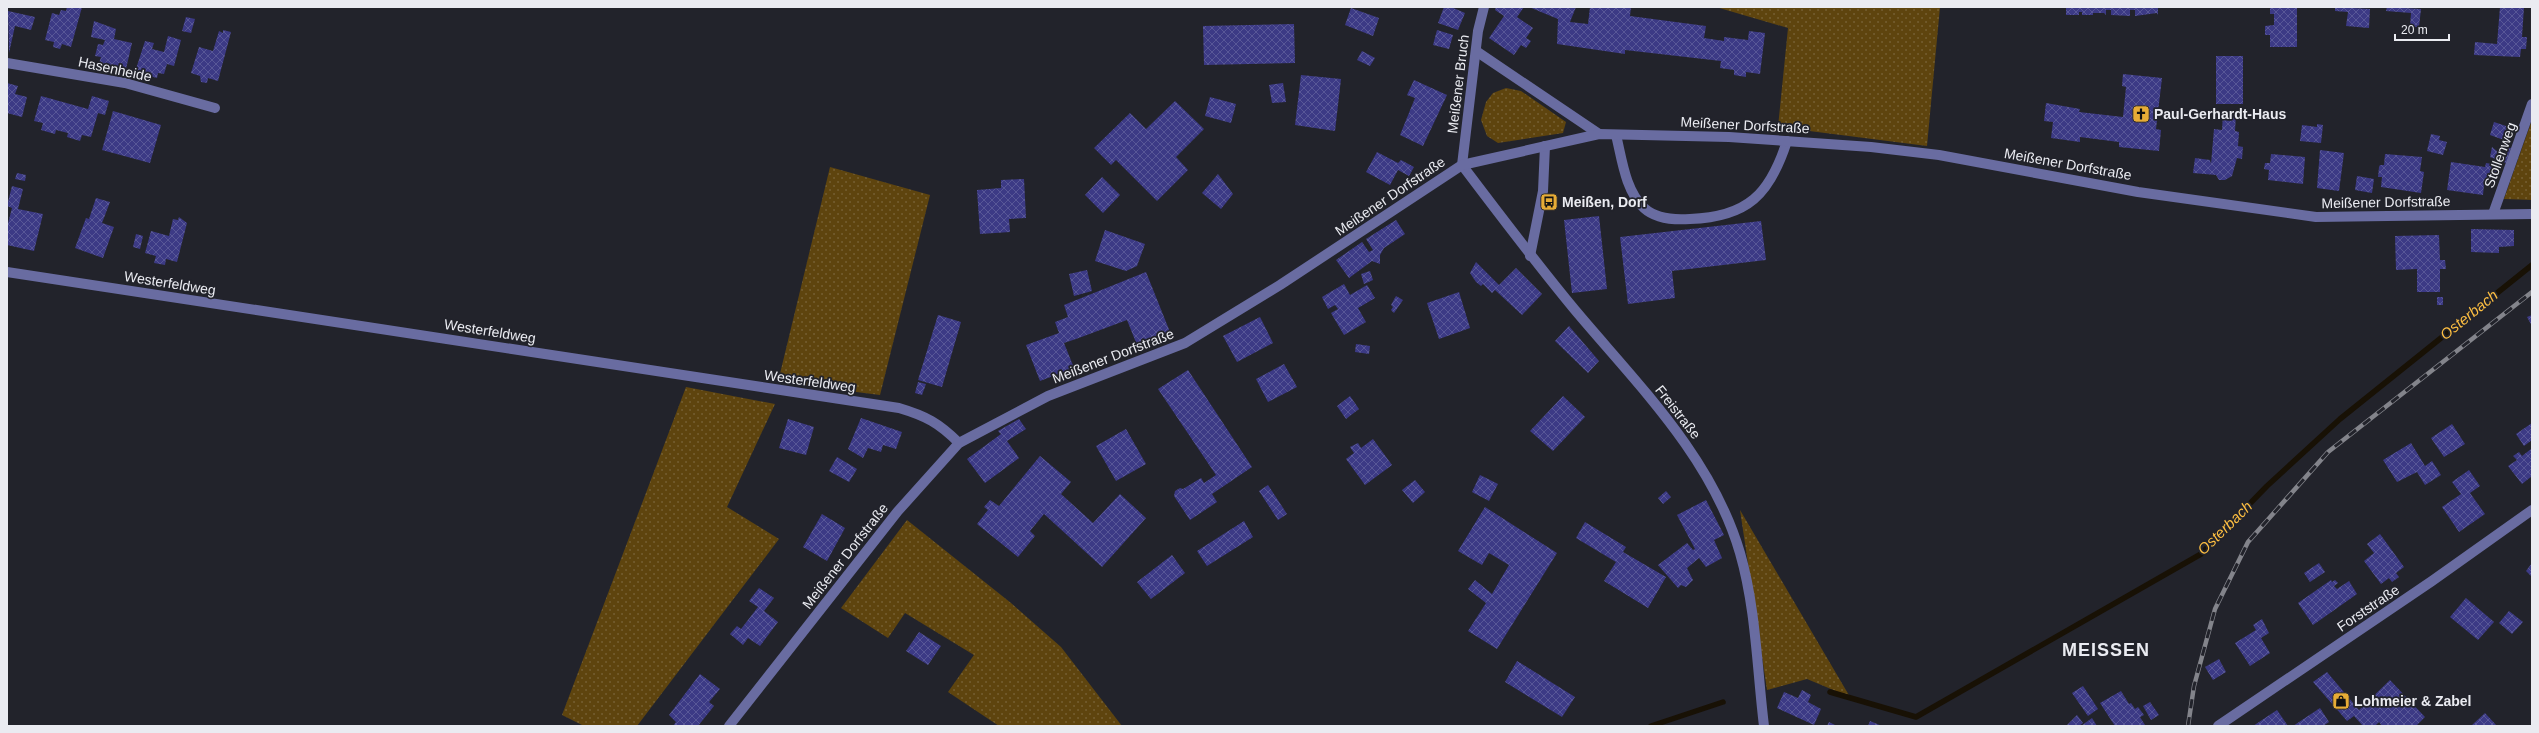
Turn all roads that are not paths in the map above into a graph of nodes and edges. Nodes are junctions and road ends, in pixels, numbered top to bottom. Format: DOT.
graph roads {
  1 [pos="1484,7"];
  2 [pos="1476,51"];
  3 [pos="7,63"];
  4 [pos="2532,104"];
  5 [pos="215,108"];
  6 [pos="1599,134"];
  7 [pos="1616,135"];
  8 [pos="1787,141"];
  9 [pos="1545,146"];
  10 [pos="1462,165"];
  11 [pos="2493,214"];
  12 [pos="2532,214"];
  13 [pos="1530,256"];
  14 [pos="7,272"];
  15 [pos="959,443"];
  16 [pos="2532,510"];
  17 [pos="729,726"];
  18 [pos="1764,726"];
  19 [pos="2218,726"];
  1 -- 2 [label="street, Meißener Bruch"];
  2 -- 6 [label="street"];
  2 -- 10 [label="street, Meißener Bruch"];
  3 -- 5 [label="street, Hasenheide"];
  4 -- 11 [label="street, Stollenweg"];
  6 -- 7 [label="street, Meißener Dorfstraße"];
  6 -- 9 [label="street, Meißener Dorfstraße"];
  7 -- 8 [label="street, Meißener Dorfstraße"];
  7 -- 8 [label="street"];
  8 -- 11 [label="street, Meißener Dorfstraße"];
  9 -- 10 [label="street, Meißener Dorfstraße"];
  9 -- 13 [label="street"];
  10 -- 13 [label="street, Freistraße"];
  10 -- 15 [label="street, Meißener Dorfstraße"];
  11 -- 12 [label="street, Meißener Dorfstraße"];
  13 -- 18 [label="street, Freistraße"];
  14 -- 15 [label="street, Westerfeldweg"];
  15 -- 17 [label="street, Meißener Dorfstraße"];
  16 -- 19 [label="street, Forststraße"];
}
